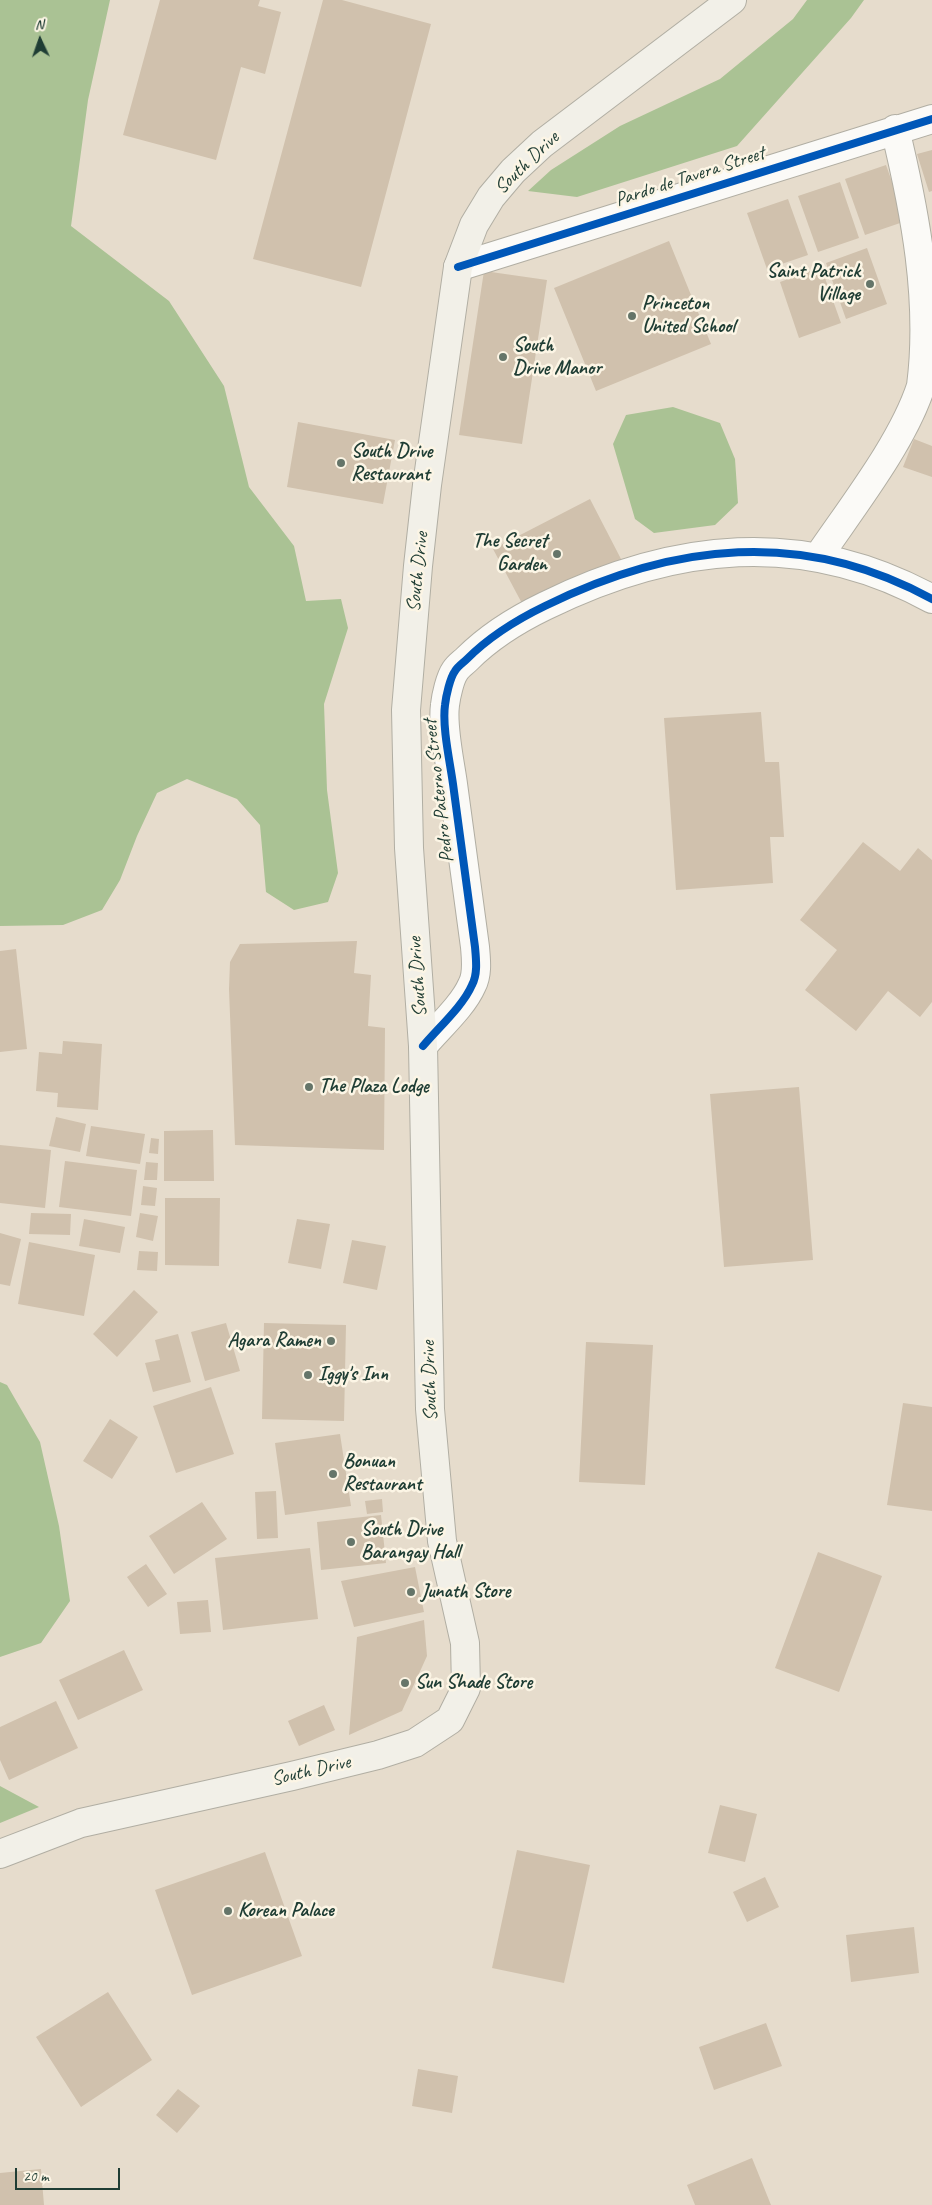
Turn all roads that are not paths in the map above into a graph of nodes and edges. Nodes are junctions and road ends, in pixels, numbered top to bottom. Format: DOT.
graph roads {
  1 [pos="732,0"];
  2 [pos="932,119"];
  3 [pos="895,129"];
  4 [pos="458,267"];
  5 [pos="818,557"];
  6 [pos="932,599"];
  7 [pos="423,1046"];
  8 [pos="0,1854"];
  1 -- 4 [label="main road, South Drive"];
  2 -- 3 [label="street, Pardo de Tavera Street"];
  3 -- 4 [label="street, Pardo de Tavera Street"];
  3 -- 5 [label="street"];
  4 -- 7 [label="main road, South Drive"];
  5 -- 6 [label="street, Pedro Paterno Street"];
  5 -- 7 [label="street, Pedro Paterno Street"];
  7 -- 8 [label="main road, South Drive"];
}
